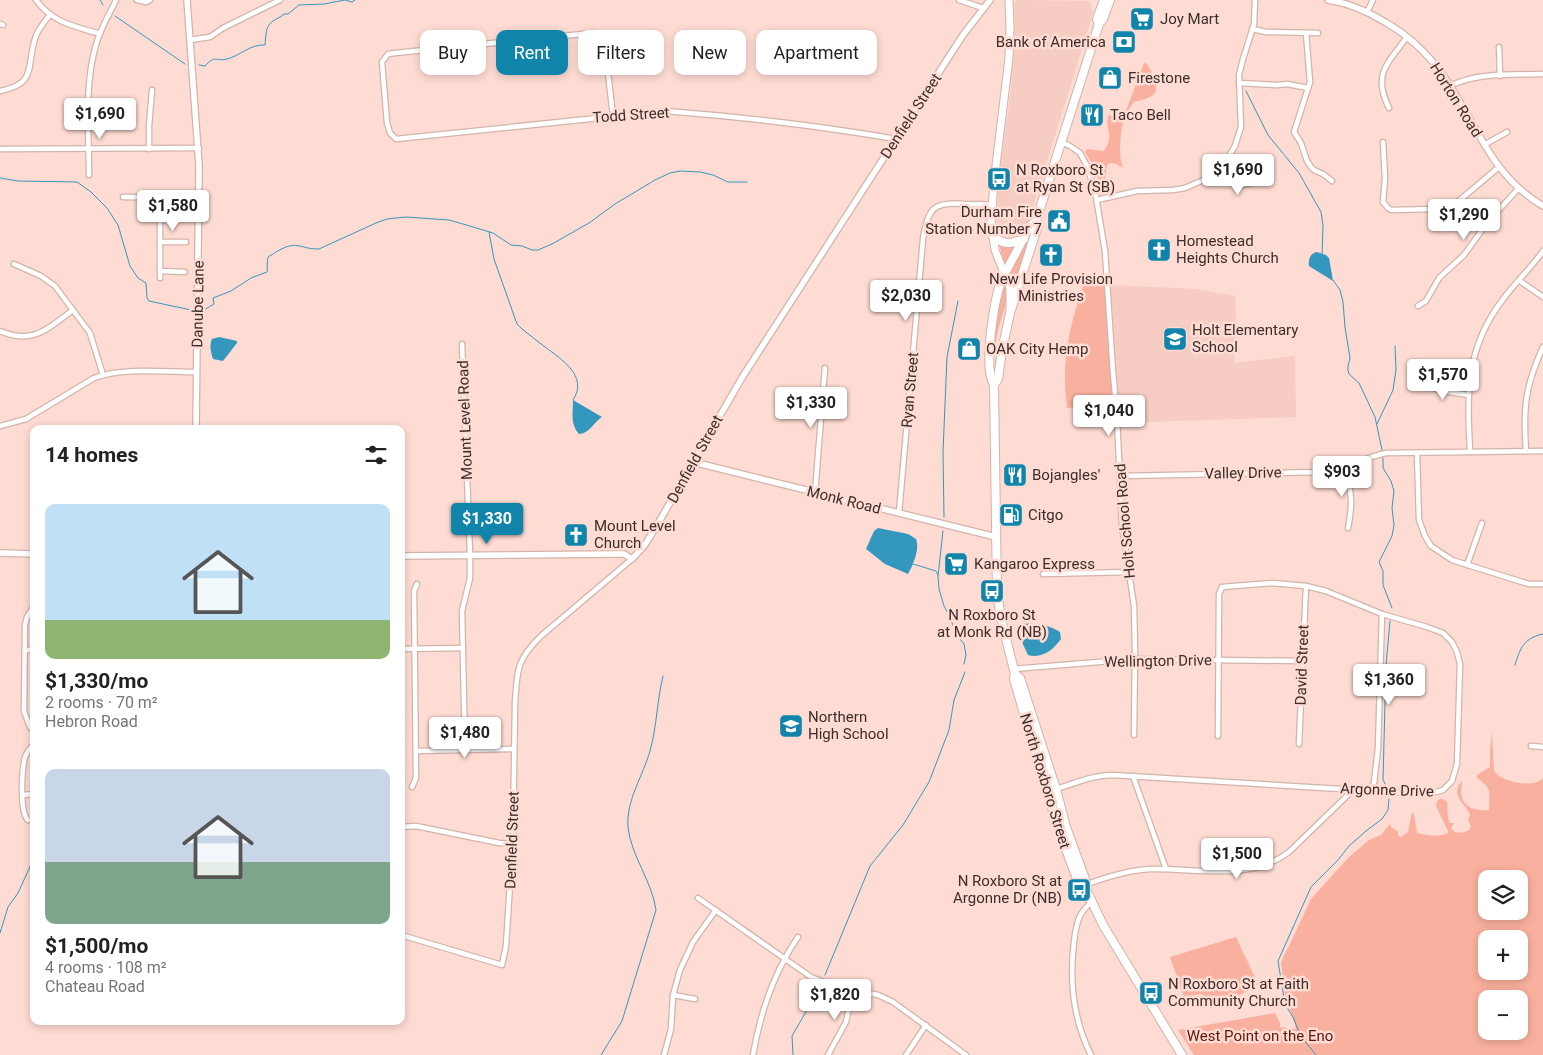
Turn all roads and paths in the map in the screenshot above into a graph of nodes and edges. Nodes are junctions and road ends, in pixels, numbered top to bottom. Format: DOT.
graph roads {
  1 [pos="36,0"];
  2 [pos="116,0"];
  3 [pos="137,0"];
  4 [pos="150,0"];
  5 [pos="187,0"];
  6 [pos="280,0"];
  7 [pos="959,0"];
  8 [pos="990,0"];
  9 [pos="1009,0"];
  10 [pos="1104,0"];
  11 [pos="1110,0"];
  12 [pos="1255,0"];
  13 [pos="1328,0"];
  14 [pos="1373,0"];
  15 [pos="983,8"];
  16 [pos="1367,12"];
  17 [pos="50,15"];
  18 [pos="1098,24"];
  19 [pos="1252,29"];
  20 [pos="1306,33"];
  21 [pos="1318,33"];
  22 [pos="100,34"];
  23 [pos="1407,37"];
  24 [pos="190,40"];
  25 [pos="1498,47"];
  26 [pos="1543,74"];
  27 [pos="1500,76"];
  28 [pos="1239,83"];
  29 [pos="1450,86"];
  30 [pos="1308,88"];
  31 [pos="152,90"];
  32 [pos="0,91"];
  33 [pos="1389,108"];
  34 [pos="613,116"];
  35 [pos="1507,132"];
  36 [pos="896,139"];
  37 [pos="1061,142"];
  38 [pos="1383,142"];
  39 [pos="1484,145"];
  40 [pos="199,148"];
  41 [pos="0,149"];
  42 [pos="149,149"];
  43 [pos="89,150"];
  44 [pos="1499,167"];
  45 [pos="1219,169"];
  46 [pos="89,176"];
  47 [pos="1268,179"];
  48 [pos="1332,181"];
  49 [pos="1518,189"];
  50 [pos="123,197"];
  51 [pos="160,198"];
  52 [pos="186,198"];
  53 [pos="1097,200"];
  54 [pos="992,205"];
  55 [pos="1543,206"];
  56 [pos="160,212"];
  57 [pos="200,212"];
  58 [pos="1036,220"];
  59 [pos="992,235"];
  60 [pos="1024,239"];
  61 [pos="160,242"];
  62 [pos="186,242"];
  63 [pos="1543,251"];
  64 [pos="14,264"];
  65 [pos="160,271"];
  66 [pos="185,272"];
  67 [pos="1004,275"];
  68 [pos="160,278"];
  69 [pos="1520,281"];
  70 [pos="1543,297"];
  71 [pos="1418,306"];
  72 [pos="72,310"];
  73 [pos="1010,313"];
  74 [pos="0,332"];
  75 [pos="462,344"];
  76 [pos="1543,347"];
  77 [pos="825,368"];
  78 [pos="197,372"];
  79 [pos="103,374"];
  80 [pos="994,385"];
  81 [pos="1422,385"];
  82 [pos="1468,395"];
  83 [pos="196,425"];
  84 [pos="0,426"];
  85 [pos="1526,451"];
  86 [pos="1543,451"];
  87 [pos="1470,452"];
  88 [pos="1417,453"];
  89 [pos="693,462"];
  90 [pos="1344,468"];
  91 [pos="1120,476"];
  92 [pos="815,493"];
  93 [pos="899,513"];
  94 [pos="1482,524"];
  95 [pos="1348,528"];
  96 [pos="996,537"];
  97 [pos="0,553"];
  98 [pos="30,554"];
  99 [pos="470,555"];
  100 [pos="405,556"];
  101 [pos="632,559"];
  102 [pos="1467,564"];
  103 [pos="1129,572"];
  104 [pos="1043,574"];
  105 [pos="417,584"];
  106 [pos="1543,584"];
  107 [pos="1306,586"];
  108 [pos="30,612"];
  109 [pos="1382,614"];
  110 [pos="463,648"];
  111 [pos="405,649"];
  112 [pos="415,649"];
  113 [pos="25,650"];
  114 [pos="30,650"];
  115 [pos="1135,659"];
  116 [pos="1218,660"];
  117 [pos="1302,661"];
  118 [pos="1014,671"];
  119 [pos="30,727"];
  120 [pos="1134,734"];
  121 [pos="1218,736"];
  122 [pos="1299,744"];
  123 [pos="1532,746"];
  124 [pos="1543,746"];
  125 [pos="30,748"];
  126 [pos="514,749"];
  127 [pos="465,750"];
  128 [pos="416,751"];
  129 [pos="1036,755"];
  130 [pos="1133,776"];
  131 [pos="412,786"];
  132 [pos="1056,789"];
  133 [pos="1352,790"];
  134 [pos="1370,790"];
  135 [pos="1047,793"];
  136 [pos="30,794"];
  137 [pos="23,795"];
  138 [pos="28,820"];
  139 [pos="405,827"];
  140 [pos="1066,827"];
  141 [pos="513,844"];
  142 [pos="1166,869"];
  143 [pos="1084,884"];
  144 [pos="698,898"];
  145 [pos="1092,901"];
  146 [pos="716,910"];
  147 [pos="405,936"];
  148 [pos="798,937"];
  149 [pos="784,958"];
  150 [pos="853,990"];
  151 [pos="673,995"];
  152 [pos="695,999"];
  153 [pos="926,1025"];
  154 [pos="664,1055"];
  155 [pos="753,1055"];
  156 [pos="828,1055"];
  157 [pos="906,1055"];
  158 [pos="966,1055"];
  159 [pos="1091,1055"];
  160 [pos="1182,1055"];
  1 -- 17 [label="street"];
  2 -- 22 [label="street"];
  3 -- 4 [label="street"];
  5 -- 24 [label="street, Danube Lane"];
  6 -- 24 [label="street"];
  7 -- 15 [label="street"];
  8 -- 15 [label="street, Denfield Street"];
  9 -- 54 [label="main road, North Roxboro Street"];
  10 -- 18 [label="highway"];
  11 -- 18 [label="highway"];
  12 -- 19 [label="street"];
  13 -- 16 [label="street, Horton Road"];
  14 -- 16 [label="street"];
  15 -- 36 [label="street, Denfield Street"];
  16 -- 23 [label="street, Horton Road"];
  17 -- 22 [label="street"];
  17 -- 32 [label="street"];
  18 -- 37 [label="highway"];
  19 -- 20 [label="street"];
  19 -- 28 [label="street"];
  20 -- 21 [label="street"];
  20 -- 30 [label="street"];
  22 -- 43 [label="street"];
  23 -- 29 [label="street, Horton Road"];
  23 -- 33 [label="street"];
  24 -- 40 [label="street, Danube Lane"];
  25 -- 27 [label="street"];
  26 -- 27 [label="street"];
  27 -- 29 [label="street"];
  28 -- 30 [label="street"];
  28 -- 45 [label="street"];
  29 -- 39 [label="street, Horton Road"];
  30 -- 48 [label="street"];
  31 -- 42 [label="street"];
  34 -- 34 [label="street, Todd Street"];
  34 -- 36 [label="street, Todd Street"];
  35 -- 39 [label="street"];
  36 -- 89 [label="street, Denfield Street"];
  37 -- 53 [label="street, Holt School Road"];
  37 -- 58 [label="highway"];
  38 -- 44 [label="street"];
  39 -- 44 [label="street, Horton Road"];
  40 -- 42 [label="street"];
  40 -- 57 [label="street, Danube Lane"];
  41 -- 43 [label="street"];
  42 -- 43 [label="street"];
  43 -- 46 [label="street"];
  44 -- 49 [label="street, Horton Road"];
  45 -- 47 [label="street"];
  45 -- 53 [label="street"];
  49 -- 55 [label="street, Horton Road"];
  49 -- 71 [label="street"];
  50 -- 51 [label="street"];
  51 -- 52 [label="street"];
  51 -- 56 [label="street"];
  53 -- 91 [label="street, Holt School Road"];
  54 -- 59 [label="main road, North Roxboro Street"];
  54 -- 93 [label="street, Ryan Street"];
  56 -- 57 [label="street"];
  56 -- 61 [label="street"];
  57 -- 78 [label="street, Danube Lane"];
  58 -- 60 [label="highway"];
  58 -- 73 [label="highway"];
  59 -- 60 [label="highway"];
  59 -- 67 [label="main road, North Roxboro Street"];
  60 -- 67 [label="highway"];
  61 -- 62 [label="street"];
  61 -- 65 [label="street"];
  63 -- 69 [label="street"];
  64 -- 72 [label="street"];
  65 -- 66 [label="street"];
  65 -- 68 [label="street"];
  67 -- 73 [label="main road, North Roxboro Street"];
  67 -- 80 [label="highway, North Roxboro Street"];
  69 -- 70 [label="street"];
  69 -- 82 [label="street"];
  72 -- 74 [label="street"];
  72 -- 79 [label="street"];
  73 -- 80 [label="highway, North Roxboro Street"];
  75 -- 99 [label="street, Mount Level Road"];
  76 -- 85 [label="street"];
  77 -- 92 [label="street"];
  78 -- 79 [label="street"];
  78 -- 83 [label="street, Danube Lane"];
  79 -- 84 [label="street"];
  80 -- 96 [label="highway, North Roxboro Street"];
  81 -- 82 [label="street"];
  82 -- 87 [label="street"];
  85 -- 86 [label="street, Valley Drive"];
  85 -- 87 [label="street, Valley Drive"];
  87 -- 88 [label="street, Valley Drive"];
  88 -- 90 [label="street, Valley Drive"];
  88 -- 102 [label="street"];
  89 -- 92 [label="street, Monk Road"];
  89 -- 101 [label="street, Denfield Street"];
  90 -- 91 [label="street, Valley Drive"];
  90 -- 95 [label="street"];
  91 -- 103 [label="street, Holt School Road"];
  92 -- 93 [label="street, Monk Road"];
  93 -- 96 [label="street, Monk Road"];
  94 -- 102 [label="street"];
  96 -- 118 [label="highway, North Roxboro Street"];
  97 -- 98 [label="street"];
  99 -- 100 [label="street"];
  99 -- 101 [label="street"];
  99 -- 110 [label="street, Mount Level Road"];
  101 -- 126 [label="street, Denfield Street"];
  102 -- 106 [label="street"];
  103 -- 104 [label="street"];
  103 -- 115 [label="street, Holt School Road"];
  105 -- 112 [label="street"];
  107 -- 109 [label="street, Argonne Drive"];
  107 -- 116 [label="street, Argonne Drive"];
  107 -- 117 [label="street, David Street"];
  108 -- 113 [label="street"];
  109 -- 134 [label="street"];
  109 -- 134 [label="street, Argonne Drive"];
  110 -- 112 [label="street"];
  110 -- 127 [label="street, Mount Level Road"];
  111 -- 112 [label="street"];
  112 -- 128 [label="street"];
  113 -- 114 [label="street"];
  113 -- 119 [label="street"];
  115 -- 116 [label="street, Wellington Drive"];
  115 -- 118 [label="street, Wellington Drive"];
  115 -- 120 [label="street, Holt School Road"];
  116 -- 117 [label="street, Wellington Drive"];
  116 -- 121 [label="street"];
  117 -- 122 [label="street, David Street"];
  118 -- 129 [label="highway, North Roxboro Street"];
  118 -- 132 [label="highway, North Roxboro Street"];
  123 -- 124 [label="street"];
  125 -- 137 [label="street"];
  126 -- 127 [label="street"];
  126 -- 141 [label="street, Denfield Street"];
  127 -- 128 [label="street"];
  128 -- 131 [label="street"];
  129 -- 132 [label="highway"];
  129 -- 135 [label="highway, North Roxboro Street"];
  130 -- 132 [label="street, Argonne Drive"];
  130 -- 133 [label="street, Argonne Drive"];
  130 -- 142 [label="street"];
  132 -- 140 [label="highway, North Roxboro Street"];
  133 -- 134 [label="street, Argonne Drive"];
  133 -- 142 [label="street"];
  135 -- 140 [label="highway"];
  135 -- 143 [label="highway, North Roxboro Street"];
  136 -- 137 [label="street"];
  137 -- 138 [label="street"];
  139 -- 141 [label="street"];
  140 -- 143 [label="highway, North Roxboro Street"];
  141 -- 147 [label="street, Denfield Street"];
  142 -- 143 [label="street"];
  143 -- 145 [label="highway, North Roxboro Street"];
  144 -- 146 [label="street"];
  145 -- 159 [label="street"];
  145 -- 160 [label="highway, North Roxboro Street"];
  146 -- 149 [label="street"];
  146 -- 151 [label="street"];
  148 -- 149 [label="street"];
  149 -- 150 [label="street"];
  149 -- 155 [label="street"];
  150 -- 153 [label="street"];
  150 -- 156 [label="street"];
  151 -- 152 [label="street"];
  151 -- 154 [label="street"];
  153 -- 157 [label="street"];
  153 -- 158 [label="street"];
}
